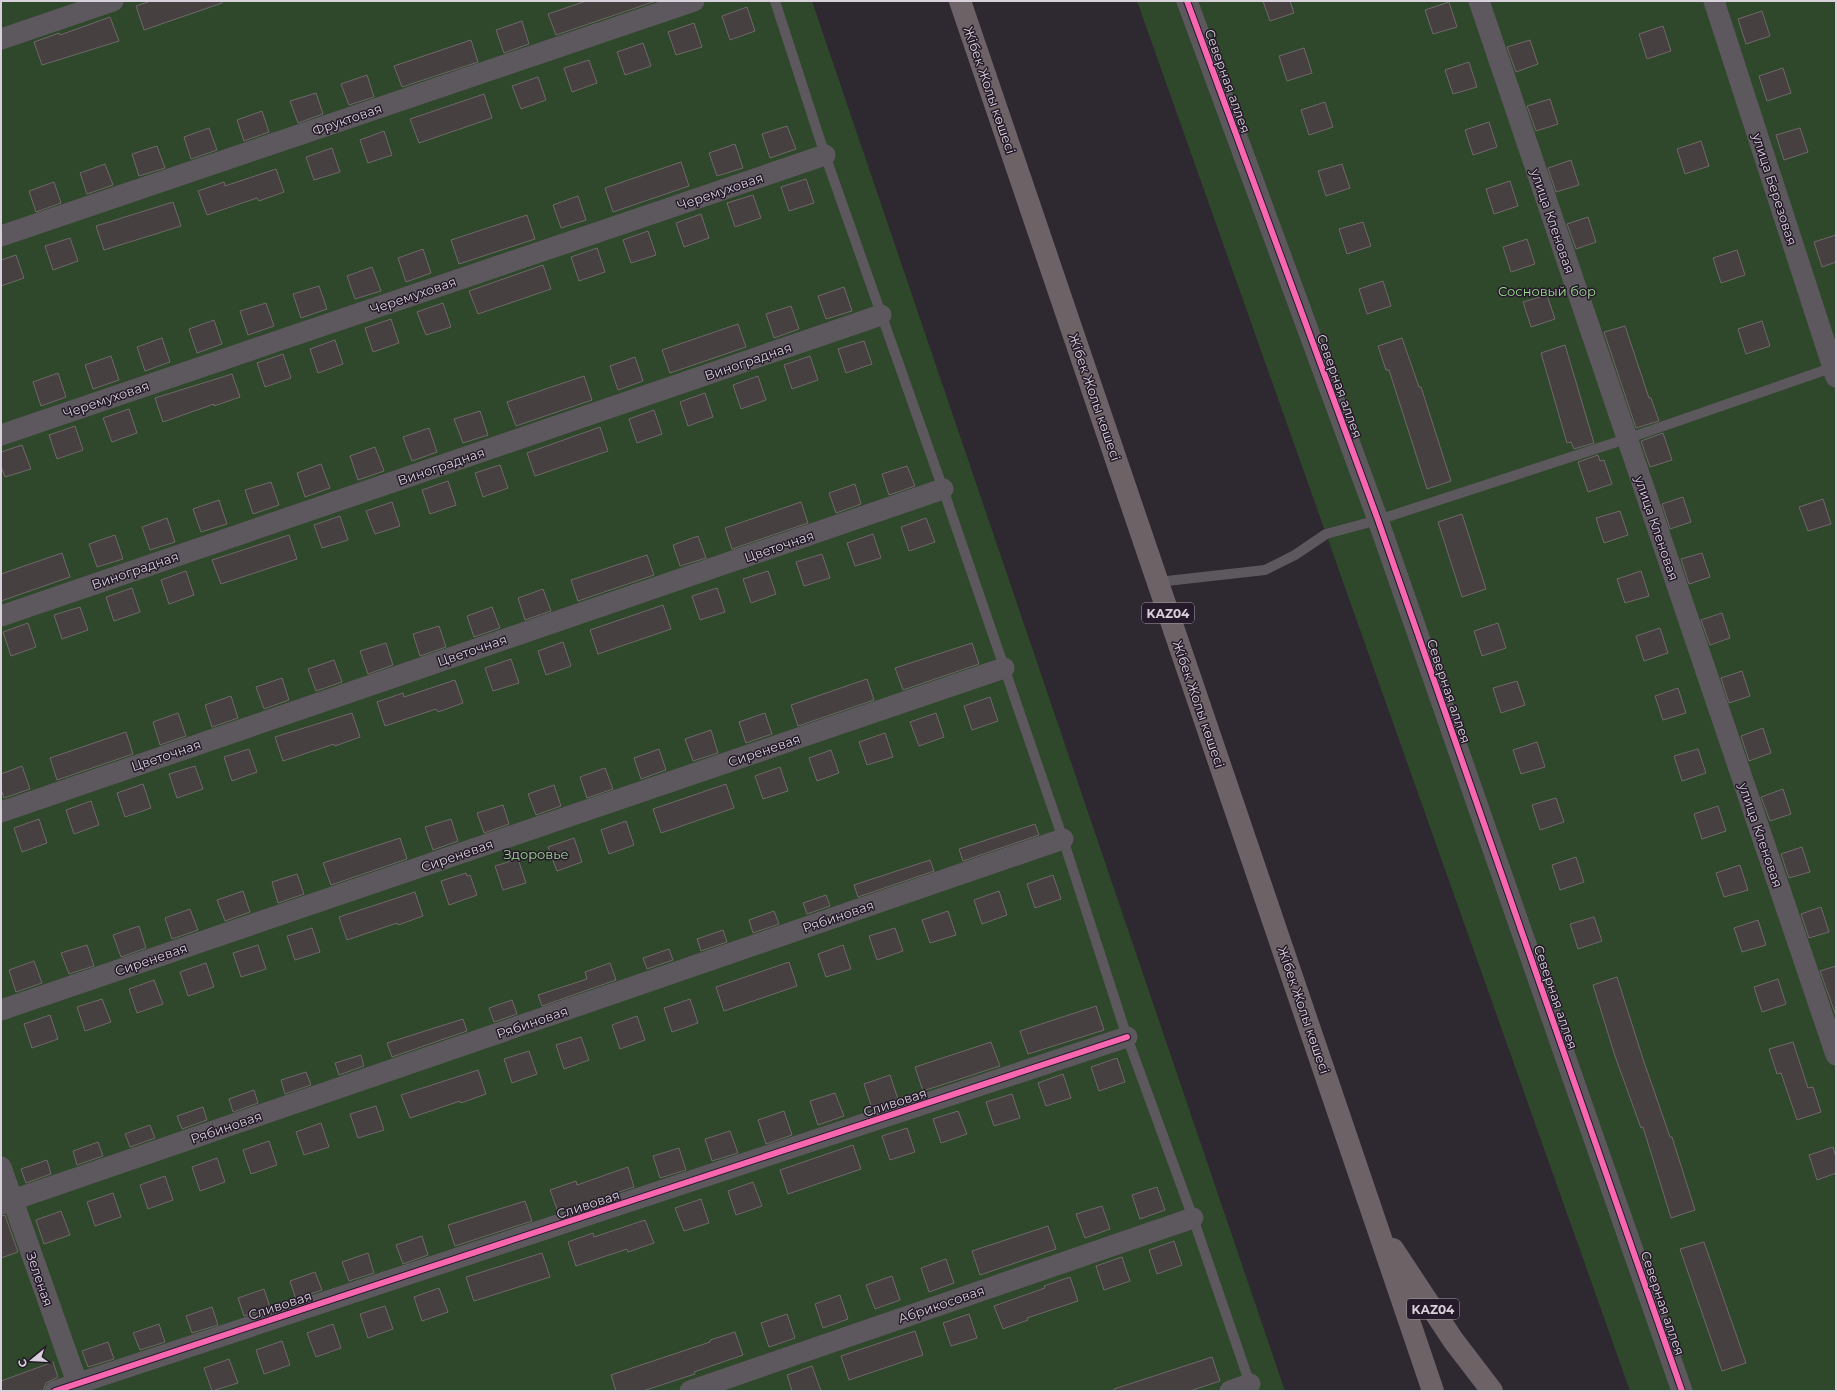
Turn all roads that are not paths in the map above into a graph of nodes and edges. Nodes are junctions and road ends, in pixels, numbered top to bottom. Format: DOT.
graph roads {
  1 [pos="113,1"];
  2 [pos="694,1"];
  3 [pos="775,1"];
  4 [pos="960,1"];
  5 [pos="1187,1"];
  6 [pos="1479,1"];
  7 [pos="1714,1"];
  8 [pos="1,39"];
  9 [pos="825,155"];
  10 [pos="1,236"];
  11 [pos="881,315"];
  12 [pos="1835,370"];
  13 [pos="1,435"];
  14 [pos="1626,438"];
  15 [pos="943,489"];
  16 [pos="1378,520"];
  17 [pos="1158,582"];
  18 [pos="1,616"];
  19 [pos="1004,668"];
  20 [pos="1,812"];
  21 [pos="1063,839"];
  22 [pos="1,1010"];
  23 [pos="1127,1037"];
  24 [pos="1836,1055"];
  25 [pos="1,1167"];
  26 [pos="7,1202"];
  27 [pos="1193,1218"];
  28 [pos="1377,1224"];
  29 [pos="78,1387"];
  30 [pos="1251,1388"];
  31 [pos="55,1391"];
  32 [pos="690,1391"];
  33 [pos="1230,1391"];
  34 [pos="1433,1391"];
  35 [pos="1492,1391"];
  36 [pos="1682,1391"];
  1 -- 8 [label="street"];
  2 -- 10 [label="street, Фруктовая"];
  3 -- 9 [label="lane"];
  4 -- 17 [label="highway, Жібек Жолы көшесі / KАZ04"];
  5 -- 16 [label="street, Северная аллея"];
  6 -- 14 [label="street, улица Кленовая"];
  7 -- 12 [label="street, улица Березовая"];
  9 -- 11 [label="lane"];
  9 -- 13 [label="street, Черемуховая"];
  11 -- 15 [label="lane"];
  11 -- 18 [label="street, Виноградная"];
  12 -- 14 [label="lane"];
  14 -- 16 [label="lane"];
  14 -- 24 [label="street, улица Кленовая"];
  15 -- 19 [label="lane"];
  15 -- 20 [label="street, Цветочная"];
  16 -- 17 [label="lane"];
  16 -- 36 [label="street, Северная аллея"];
  17 -- 28 [label="highway, Жібек Жолы көшесі / KАZ04"];
  19 -- 21 [label="lane"];
  19 -- 22 [label="street, Сиреневая"];
  21 -- 23 [label="lane"];
  21 -- 26 [label="street, Рябиновая"];
  23 -- 27 [label="lane"];
  23 -- 29 [label="street, Сливовая"];
  25 -- 26 [label="street, Зеленая"];
  26 -- 29 [label="street, Зеленая"];
  27 -- 30 [label="lane"];
  27 -- 32 [label="street, Абрикосовая"];
  28 -- 34 [label="highway"];
  28 -- 35 [label="highway, KАZ04"];
  29 -- 31 [label="street, Сливовая"];
  30 -- 33 [label="street"];
}
